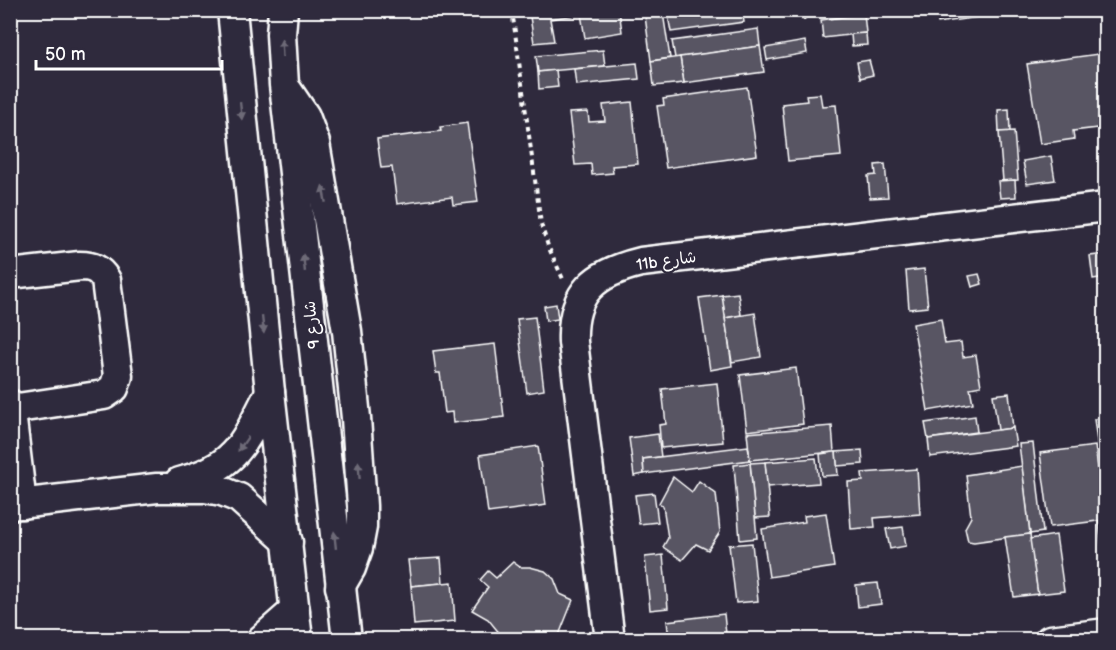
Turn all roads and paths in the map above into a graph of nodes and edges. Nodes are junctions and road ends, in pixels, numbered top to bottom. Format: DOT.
graph roads {
  1 [pos="232,10"];
  2 [pos="283,10"];
  3 [pos="512,10"];
  4 [pos="879,10"];
  5 [pos="881,19"];
  6 [pos="1106,207"];
  7 [pos="10,274"];
  8 [pos="577,303"];
  9 [pos="270,392"];
  10 [pos="10,404"];
  11 [pos="11,409"];
  12 [pos="157,488"];
  13 [pos="16,505"];
  14 [pos="288,542"];
  15 [pos="295,610"];
  16 [pos="1106,633"];
  17 [pos="261,639"];
  18 [pos="298,639"];
  19 [pos="347,639"];
  20 [pos="610,639"];
  21 [pos="1050,639"];
  1 -- 9 [label="street, one-way"];
  19 -- 2 [label="street, شارع 9, one-way"];
  3 -- 8 [label="path"];
  4 -- 5 [label="path"];
  6 -- 8 [label="street, 11b شارع"];
  7 -- 11 [label="street"];
  8 -- 20 [label="street"];
  9 -- 12 [label="street, one-way"];
  9 -- 14 [label="street"];
  10 -- 11 [label="street"];
  11 -- 13 [label="street"];
  12 -- 13 [label="street"];
  12 -- 14 [label="street"];
  14 -- 15 [label="street"];
  15 -- 17 [label="street"];
  15 -- 18 [label="street"];
  16 -- 21 [label="street"];
}
